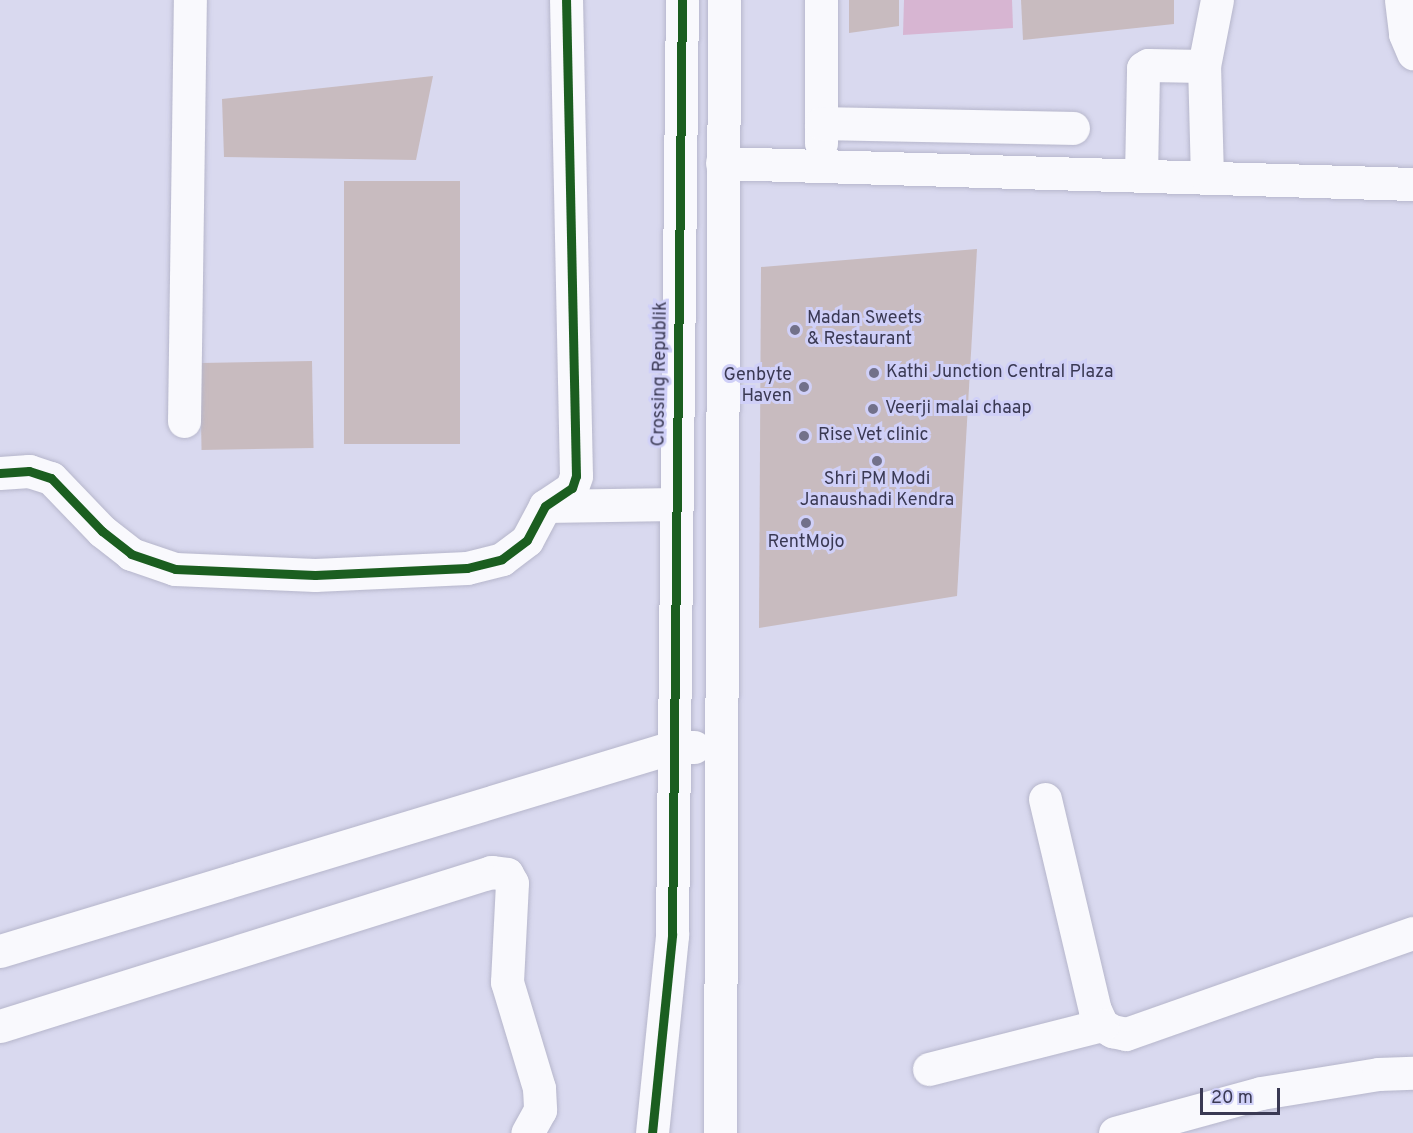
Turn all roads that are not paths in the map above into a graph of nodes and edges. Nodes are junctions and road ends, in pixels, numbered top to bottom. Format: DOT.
graph roads {
  1 [pos="190,0"];
  2 [pos="566,0"];
  3 [pos="682,0"];
  4 [pos="724,0"];
  5 [pos="821,0"];
  6 [pos="1217,0"];
  7 [pos="1401,0"];
  8 [pos="1413,53"];
  9 [pos="1204,66"];
  10 [pos="821,123"];
  11 [pos="722,163"];
  12 [pos="821,166"];
  13 [pos="1056,173"];
  14 [pos="1142,176"];
  15 [pos="1207,178"];
  16 [pos="1413,184"];
  17 [pos="184,421"];
  18 [pos="0,473"];
  19 [pos="676,504"];
  20 [pos="545,506"];
  21 [pos="720,746"];
  22 [pos="673,747"];
  23 [pos="1045,799"];
  24 [pos="1413,933"];
  25 [pos="0,951"];
  26 [pos="1102,1025"];
  27 [pos="0,1026"];
  28 [pos="929,1069"];
  29 [pos="1413,1073"];
  30 [pos="527,1133"];
  31 [pos="652,1133"];
  32 [pos="720,1133"];
  33 [pos="1115,1133"];
  1 -- 17 [label="street"];
  2 -- 20 [label="street"];
  3 -- 19 [label="street, Crossing Republik"];
  4 -- 11 [label="street"];
  5 -- 10 [label="street"];
  6 -- 9 [label="street"];
  7 -- 8 [label="street"];
  9 -- 14 [label="street"];
  9 -- 15 [label="street"];
  10 -- 12 [label="street"];
  10 -- 13 [label="street"];
  11 -- 12 [label="street"];
  11 -- 21 [label="street"];
  12 -- 13 [label="street"];
  13 -- 14 [label="street"];
  14 -- 15 [label="street"];
  15 -- 16 [label="street"];
  18 -- 20 [label="street"];
  19 -- 20 [label="street"];
  19 -- 22 [label="street, Crossing Republik"];
  21 -- 22 [label="street"];
  21 -- 32 [label="street"];
  22 -- 25 [label="street"];
  22 -- 31 [label="street, Crossing Republik"];
  23 -- 26 [label="street"];
  24 -- 26 [label="street"];
  26 -- 28 [label="street"];
  27 -- 30 [label="street"];
  29 -- 33 [label="street"];
}
